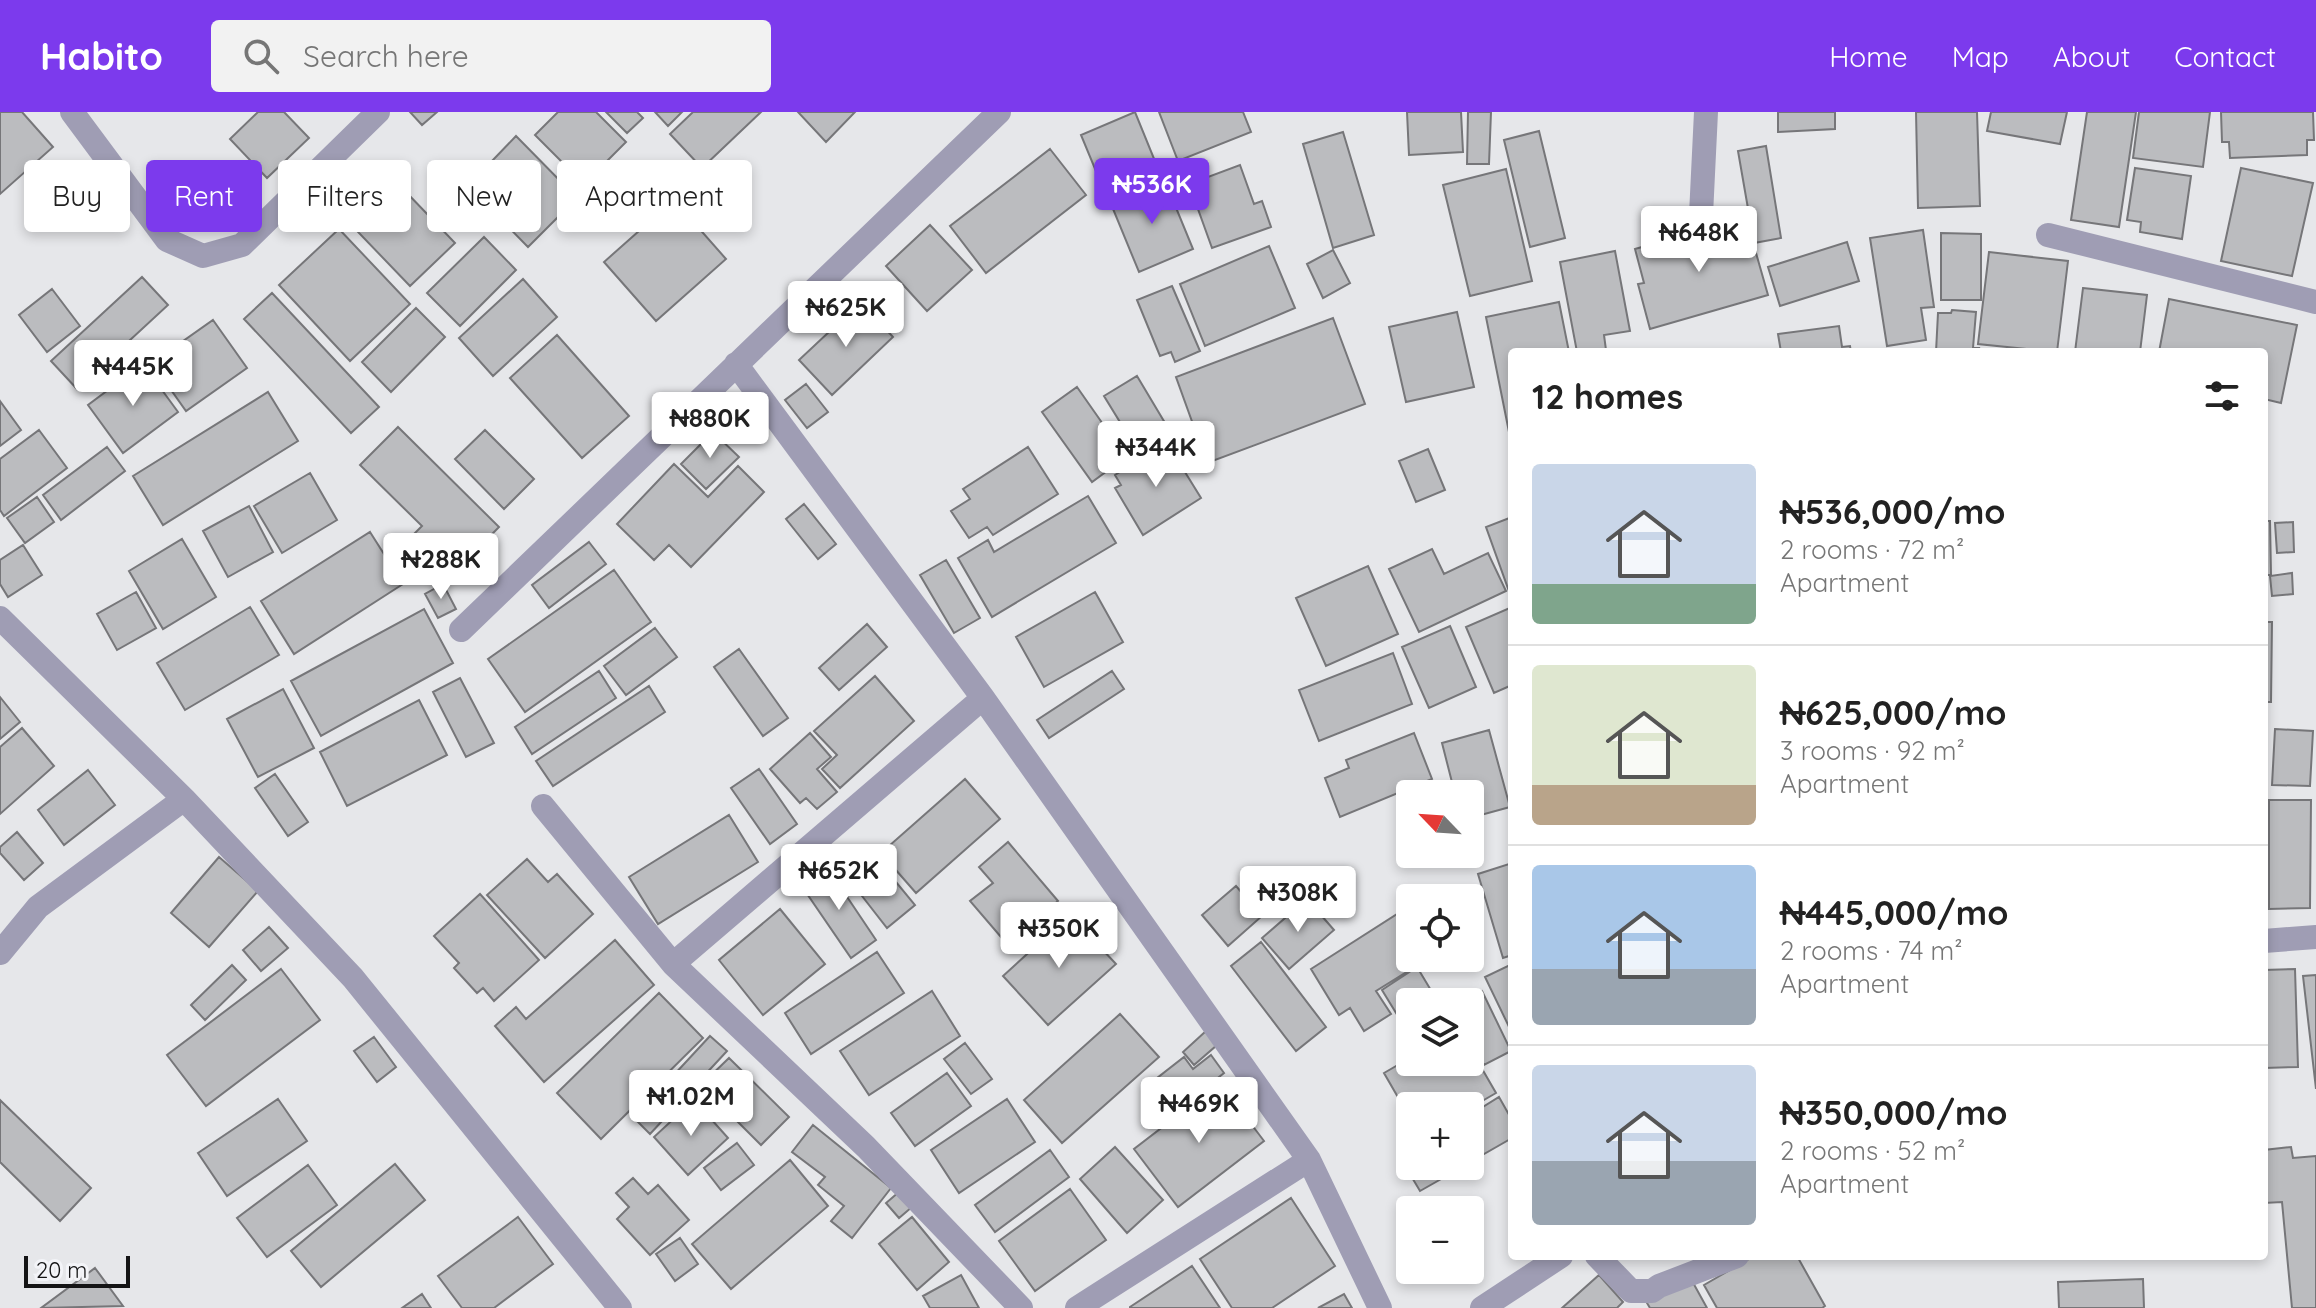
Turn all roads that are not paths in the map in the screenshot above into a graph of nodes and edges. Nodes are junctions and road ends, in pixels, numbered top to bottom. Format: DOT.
graph roads {
  1 [pos="72,112"];
  2 [pos="378,112"];
  3 [pos="999,112"];
  4 [pos="1706,112"];
  5 [pos="1701,215"];
  6 [pos="2048,235"];
  7 [pos="2316,302"];
  8 [pos="736,364"];
  9 [pos="0,618"];
  10 [pos="461,630"];
  11 [pos="983,698"];
  12 [pos="184,799"];
  13 [pos="543,806"];
  14 [pos="2316,937"];
  15 [pos="2268,941"];
  16 [pos="0,953"];
  17 [pos="673,964"];
  18 [pos="1309,1160"];
  19 [pos="1555,1260"];
  20 [pos="1601,1260"];
  21 [pos="1727,1260"];
  22 [pos="620,1308"];
  23 [pos="1021,1308"];
  24 [pos="1077,1308"];
  25 [pos="1380,1308"];
  26 [pos="1482,1308"];
  1 -- 2 [label="street"];
  3 -- 8 [label="street"];
  4 -- 5 [label="street"];
  6 -- 7 [label="street"];
  8 -- 10 [label="street"];
  8 -- 11 [label="street"];
  9 -- 12 [label="street"];
  11 -- 17 [label="street"];
  11 -- 18 [label="street"];
  12 -- 16 [label="street"];
  12 -- 22 [label="street"];
  13 -- 17 [label="street"];
  14 -- 15 [label="street"];
  17 -- 23 [label="street"];
  18 -- 24 [label="street"];
  18 -- 25 [label="street"];
  19 -- 26 [label="street"];
  20 -- 21 [label="street"];
}
